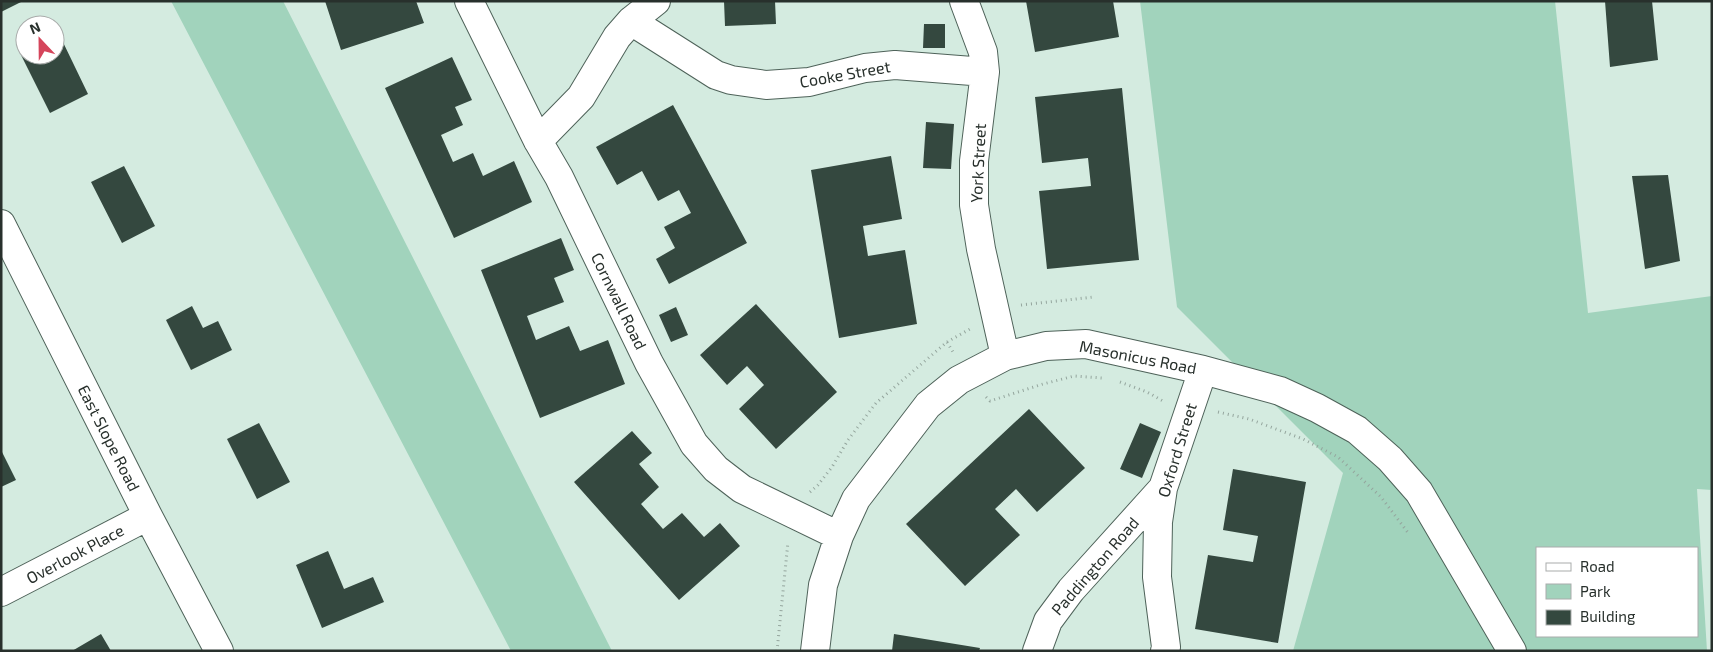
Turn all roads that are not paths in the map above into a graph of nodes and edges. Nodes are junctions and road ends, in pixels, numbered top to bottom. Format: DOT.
graph roads {
  1 [pos="469,1"];
  2 [pos="656,1"];
  3 [pos="964,1"];
  4 [pos="630,21"];
  5 [pos="985,72"];
  6 [pos="538,141"];
  7 [pos="1,224"];
  8 [pos="1006,356"];
  9 [pos="1203,370"];
  10 [pos="1163,488"];
  11 [pos="148,516"];
  12 [pos="838,536"];
  13 [pos="1,592"];
  14 [pos="219,651"];
  15 [pos="815,651"];
  16 [pos="1037,651"];
  17 [pos="1165,651"];
  18 [pos="1512,651"];
  1 -- 6 [label="street, Cornwall Road"];
  2 -- 4 [label="street"];
  3 -- 5 [label="street, York Street"];
  4 -- 5 [label="street, Cooke Street"];
  4 -- 6 [label="street"];
  5 -- 8 [label="street, York Street"];
  6 -- 12 [label="street, Cornwall Road"];
  7 -- 11 [label="street, East Slope Road"];
  8 -- 9 [label="street, Masonicus Road"];
  8 -- 12 [label="street, Masonicus Road"];
  9 -- 10 [label="street, Oxford Street"];
  9 -- 18 [label="street, Masonicus Road"];
  10 -- 16 [label="street, Paddington Road"];
  10 -- 17 [label="street, Oxford Street"];
  11 -- 13 [label="street, Overlook Place"];
  11 -- 14 [label="street, East Slope Road"];
  12 -- 15 [label="street, Masonicus Road"];
}
